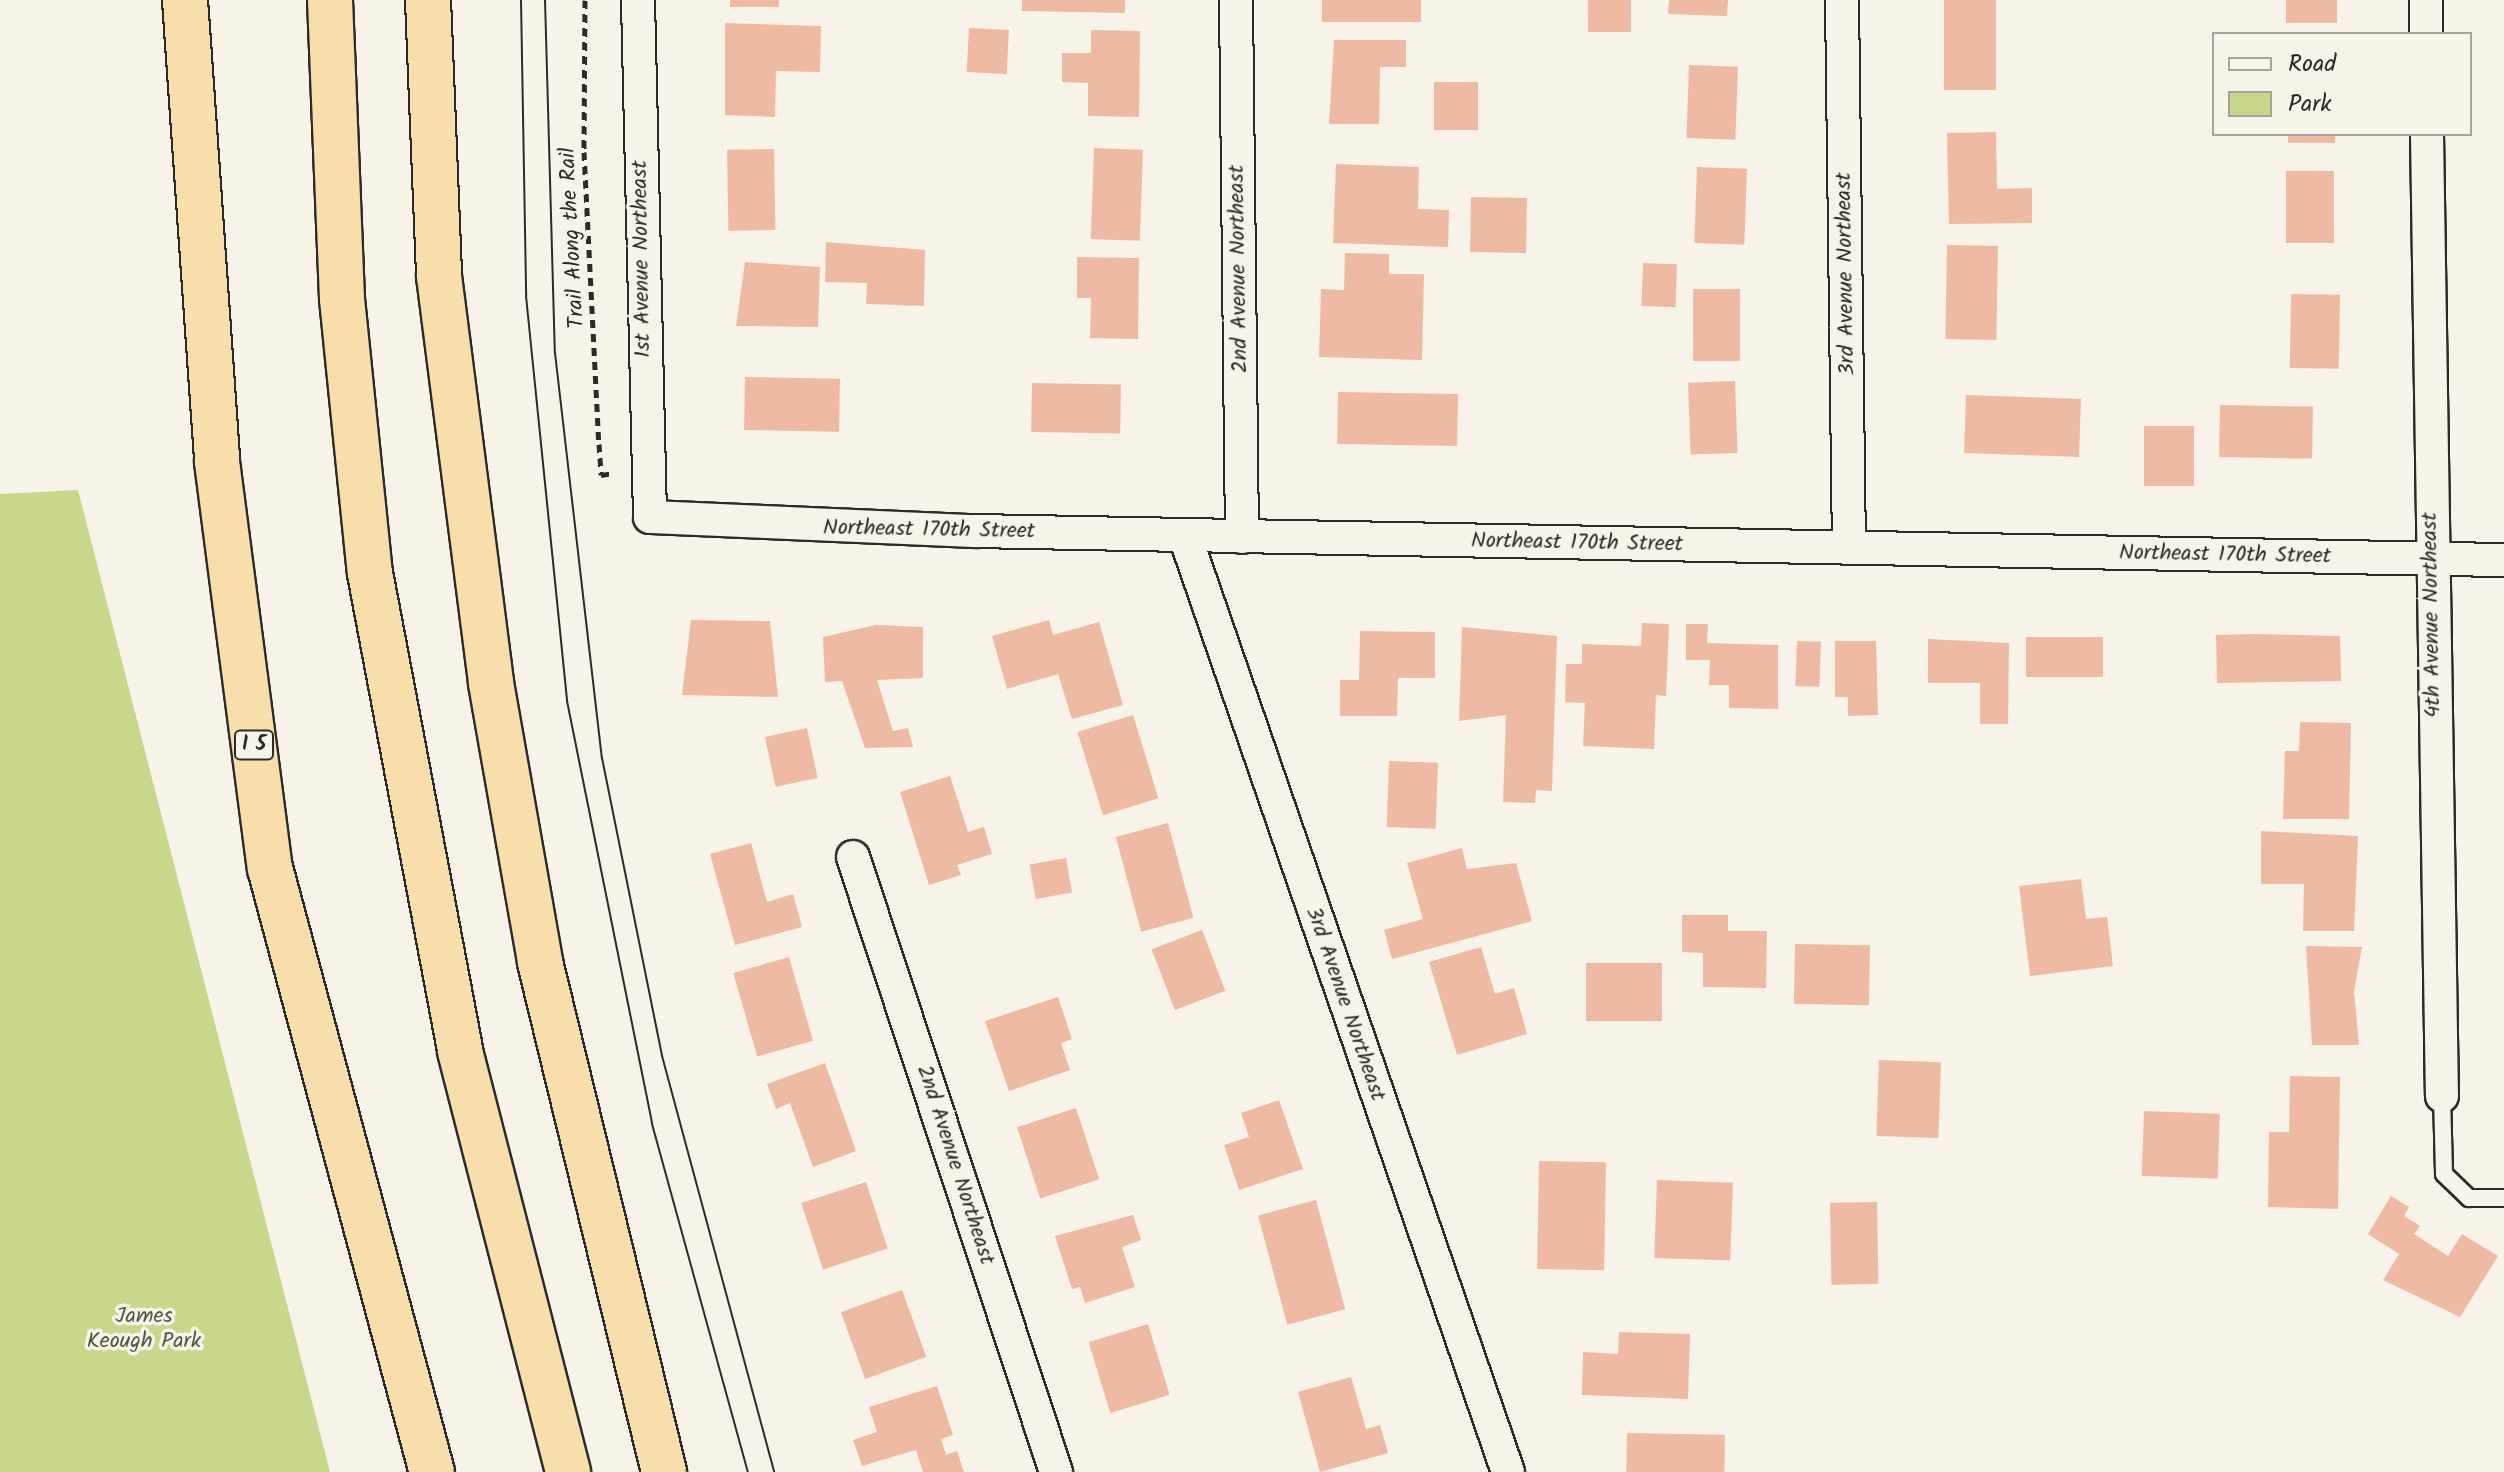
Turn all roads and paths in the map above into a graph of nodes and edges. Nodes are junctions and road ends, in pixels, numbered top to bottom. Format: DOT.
graph roads {
  1 [pos="185,0"];
  2 [pos="330,0"];
  3 [pos="428,0"];
  4 [pos="585,0"];
  5 [pos="638,0"];
  6 [pos="1236,0"];
  7 [pos="1842,0"];
  8 [pos="2426,0"];
  9 [pos="2426,32"];
  10 [pos="2427,136"];
  11 [pos="616,473"];
  12 [pos="650,517"];
  13 [pos="1185,536"];
  14 [pos="1242,537"];
  15 [pos="1849,548"];
  16 [pos="2430,559"];
  17 [pos="2504,560"];
  18 [pos="853,857"];
  19 [pos="2442,1096"];
  20 [pos="2504,1198"];
  21 [pos="432,1472"];
  22 [pos="568,1472"];
  23 [pos="664,1472"];
  24 [pos="1056,1472"];
  25 [pos="1508,1472"];
  1 -- 21 [label="highway, I 5"];
  2 -- 22 [label="highway"];
  3 -- 23 [label="highway"];
  4 -- 11 [label="path, Trail Along the Rail"];
  5 -- 12 [label="street, 1st Avenue Northeast"];
  6 -- 14 [label="street, 2nd Avenue Northeast"];
  7 -- 15 [label="street, 3rd Avenue Northeast"];
  8 -- 9 [label="street"];
  10 -- 16 [label="street, 4th Avenue Northeast"];
  12 -- 13 [label="street, Northeast 170th Street"];
  13 -- 14 [label="street, Northeast 170th Street"];
  13 -- 25 [label="street, 3rd Avenue Northeast"];
  14 -- 15 [label="street, Northeast 170th Street"];
  15 -- 16 [label="street, Northeast 170th Street"];
  16 -- 17 [label="street, Northeast 170th Street"];
  16 -- 19 [label="street, 4th Avenue Northeast"];
  18 -- 24 [label="street, 2nd Avenue Northeast"];
  19 -- 20 [label="lane"];
}
